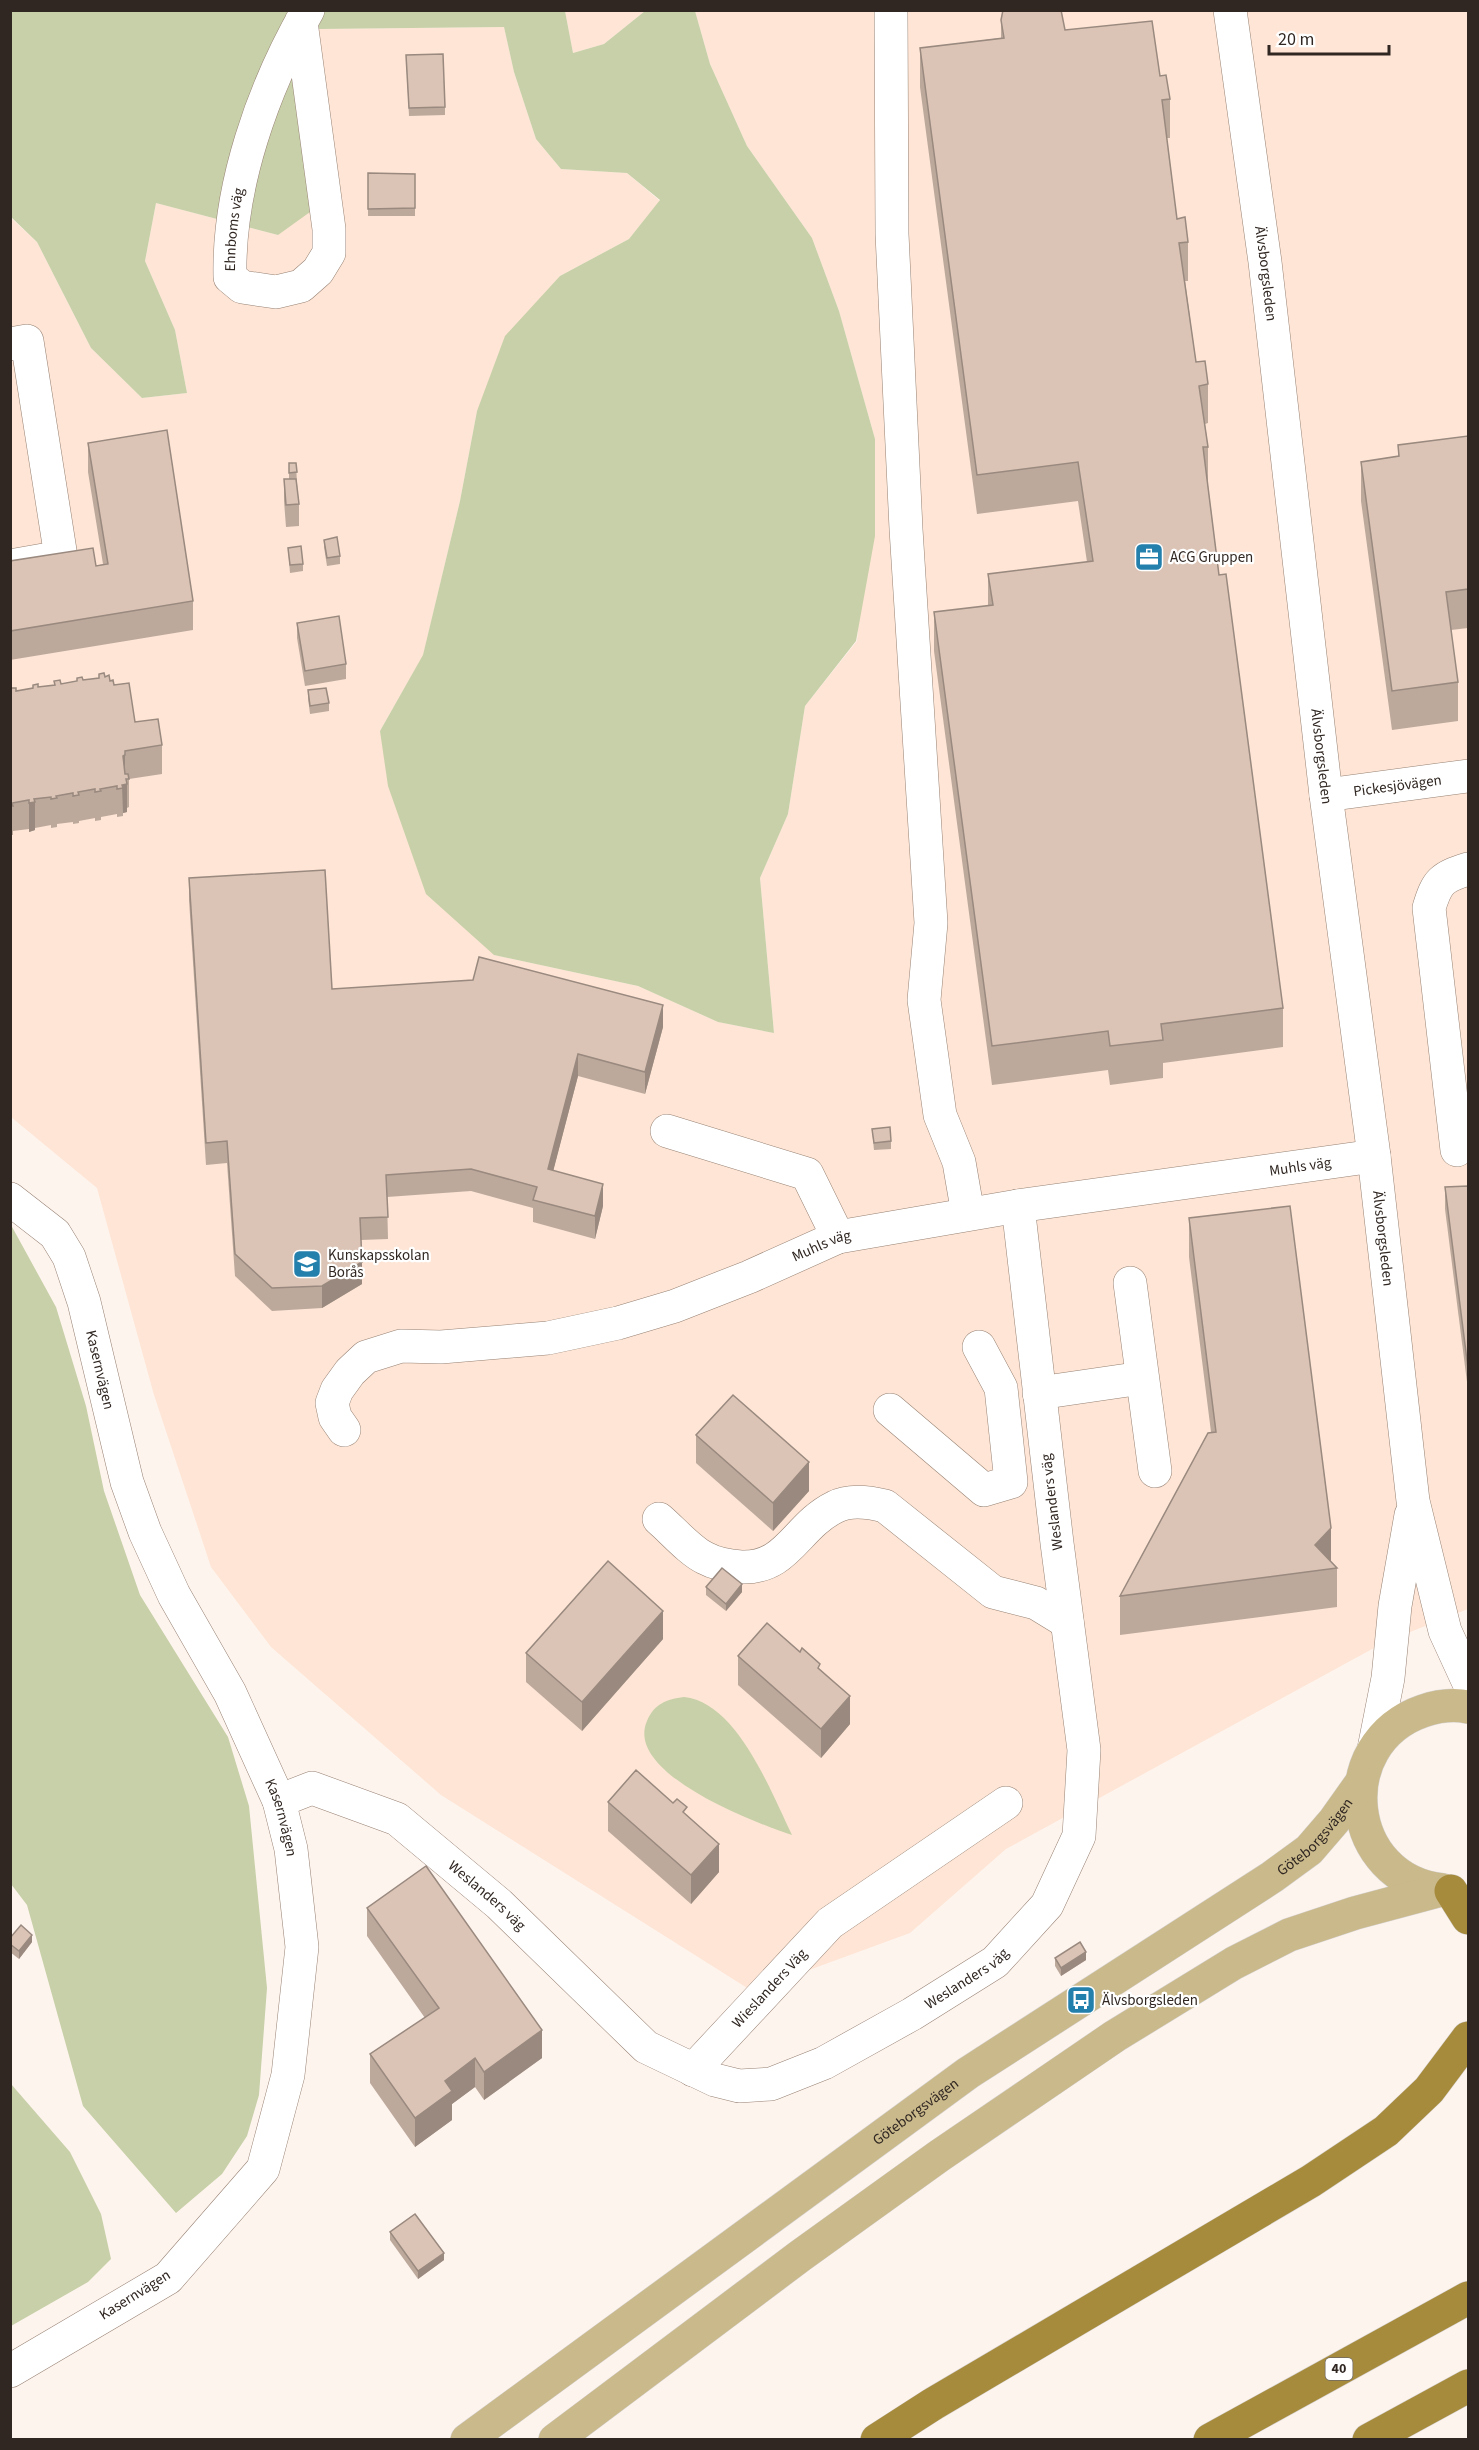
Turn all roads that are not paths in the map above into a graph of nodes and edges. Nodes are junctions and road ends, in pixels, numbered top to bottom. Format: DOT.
graph roads {
  1 [pos="891,10"];
  2 [pos="1230,10"];
  3 [pos="304,16"];
  4 [pos="10,344"];
  5 [pos="10,566"];
  6 [pos="1468,776"];
  7 [pos="1326,795"];
  8 [pos="1468,869"];
  9 [pos="667,1131"];
  10 [pos="1457,1150"];
  11 [pos="1374,1155"];
  12 [pos="10,1199"];
  13 [pos="1018,1206"];
  14 [pos="968,1214"];
  15 [pos="838,1237"];
  16 [pos="1130,1283"];
  17 [pos="979,1347"];
  18 [pos="1142,1378"];
  19 [pos="1039,1387"];
  20 [pos="1001,1388"];
  21 [pos="890,1410"];
  22 [pos="344,1430"];
  23 [pos="1155,1471"];
  24 [pos="1413,1502"];
  25 [pos="659,1519"];
  26 [pos="1067,1622"];
  27 [pos="1468,1681"];
  28 [pos="1468,1707"];
  29 [pos="1374,1749"];
  30 [pos="1361,1783"];
  31 [pos="279,1801"];
  32 [pos="1006,1803"];
  33 [pos="1453,1890"];
  34 [pos="1468,1918"];
  35 [pos="1468,2038"];
  36 [pos="693,2070"];
  37 [pos="1468,2298"];
  38 [pos="10,2371"];
  39 [pos="1468,2385"];
  40 [pos="466,2439"];
  41 [pos="555,2439"];
  42 [pos="877,2439"];
  43 [pos="1210,2439"];
  44 [pos="1369,2439"];
  1 -- 14 [label="street"];
  2 -- 7 [label="street, Älvsborgsleden"];
  3 -- 3 [label="street, Ehnboms väg"];
  4 -- 5 [label="street"];
  6 -- 7 [label="street, Pickesjövägen"];
  7 -- 11 [label="street, Älvsborgsleden"];
  8 -- 10 [label="street"];
  9 -- 15 [label="street"];
  11 -- 13 [label="street, Muhls väg"];
  11 -- 24 [label="street, Älvsborgsleden"];
  12 -- 31 [label="street, Kasernvägen"];
  13 -- 14 [label="street, Muhls väg"];
  13 -- 19 [label="street, Weslanders väg"];
  14 -- 15 [label="street, Muhls väg"];
  15 -- 22 [label="street, Muhls väg"];
  16 -- 18 [label="street"];
  17 -- 20 [label="street"];
  18 -- 19 [label="street"];
  18 -- 23 [label="street"];
  19 -- 20 [label="street"];
  19 -- 26 [label="street, Weslanders väg"];
  20 -- 21 [label="street"];
  24 -- 27 [label="street, Älvsborgsleden"];
  24 -- 29 [label="street, Älvsborgsleden"];
  25 -- 26 [label="street"];
  26 -- 36 [label="street, Weslanders väg"];
  28 -- 29 [label="main road, Göteborgsvägen"];
  29 -- 30 [label="main road, Göteborgsvägen"];
  30 -- 33 [label="main road, Göteborgsvägen"];
  30 -- 40 [label="main road, Göteborgsvägen"];
  31 -- 36 [label="street, Weslanders väg"];
  31 -- 38 [label="street, Kasernvägen"];
  32 -- 36 [label="street, Wieslanders Väg"];
  33 -- 34 [label="highway"];
  33 -- 41 [label="main road"];
  35 -- 42 [label="highway"];
  37 -- 43 [label="highway, 40"];
  39 -- 44 [label="highway"];
}
